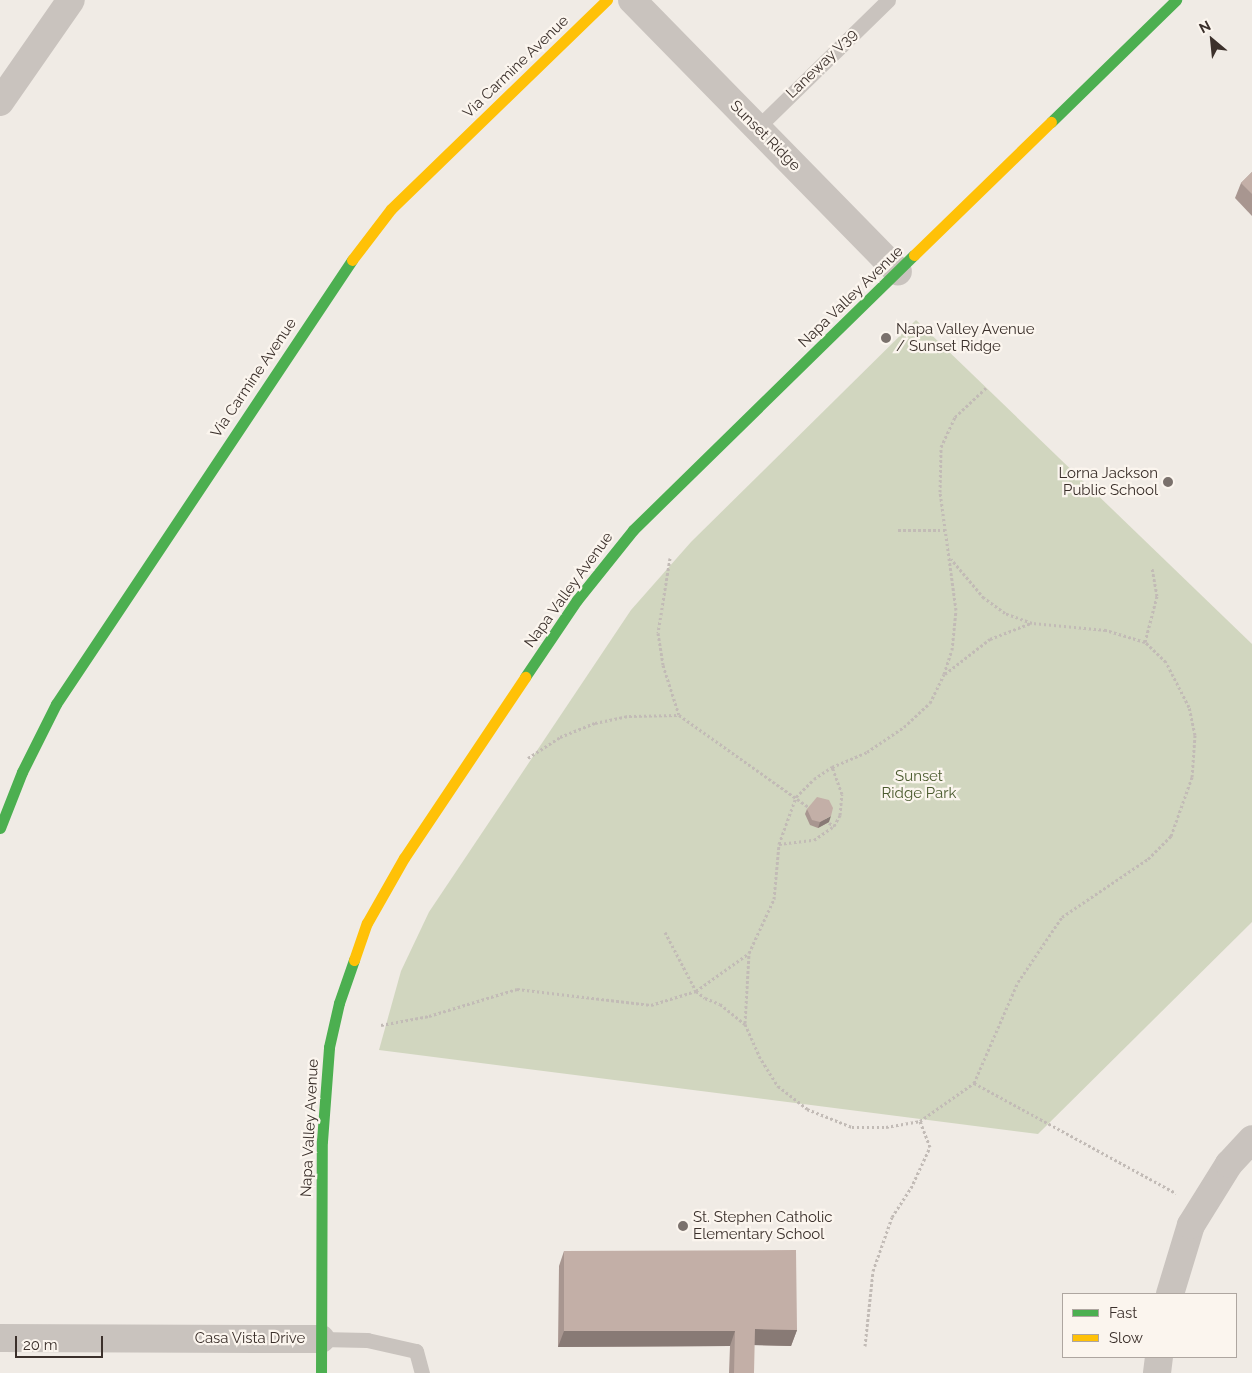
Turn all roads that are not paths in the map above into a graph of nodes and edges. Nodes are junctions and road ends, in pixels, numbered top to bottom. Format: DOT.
graph roads {
  1 [pos="71,0"];
  2 [pos="607,0"];
  3 [pos="632,0"];
  4 [pos="888,0"];
  5 [pos="1176,0"];
  6 [pos="0,102"];
  7 [pos="757,128"];
  8 [pos="898,272"];
  9 [pos="0,828"];
  10 [pos="1252,1138"];
  11 [pos="1170,1293"];
  12 [pos="0,1338"];
  13 [pos="321,1339"];
  14 [pos="1159,1358"];
  15 [pos="321,1373"];
  16 [pos="422,1373"];
  17 [pos="1157,1373"];
  1 -- 6 [label="street"];
  2 -- 9 [label="street, Via Carmine Avenue"];
  3 -- 7 [label="street, Sunset Ridge"];
  4 -- 7 [label="lane, Laneway V39"];
  5 -- 8 [label="street, Napa Valley Avenue"];
  7 -- 8 [label="street, Sunset Ridge"];
  8 -- 13 [label="street, Napa Valley Avenue"];
  10 -- 11 [label="street"];
  12 -- 13 [label="street, Casa Vista Drive"];
  13 -- 15 [label="street, Napa Valley Avenue"];
  13 -- 16 [label="lane"];
  14 -- 17 [label="street"];
}
